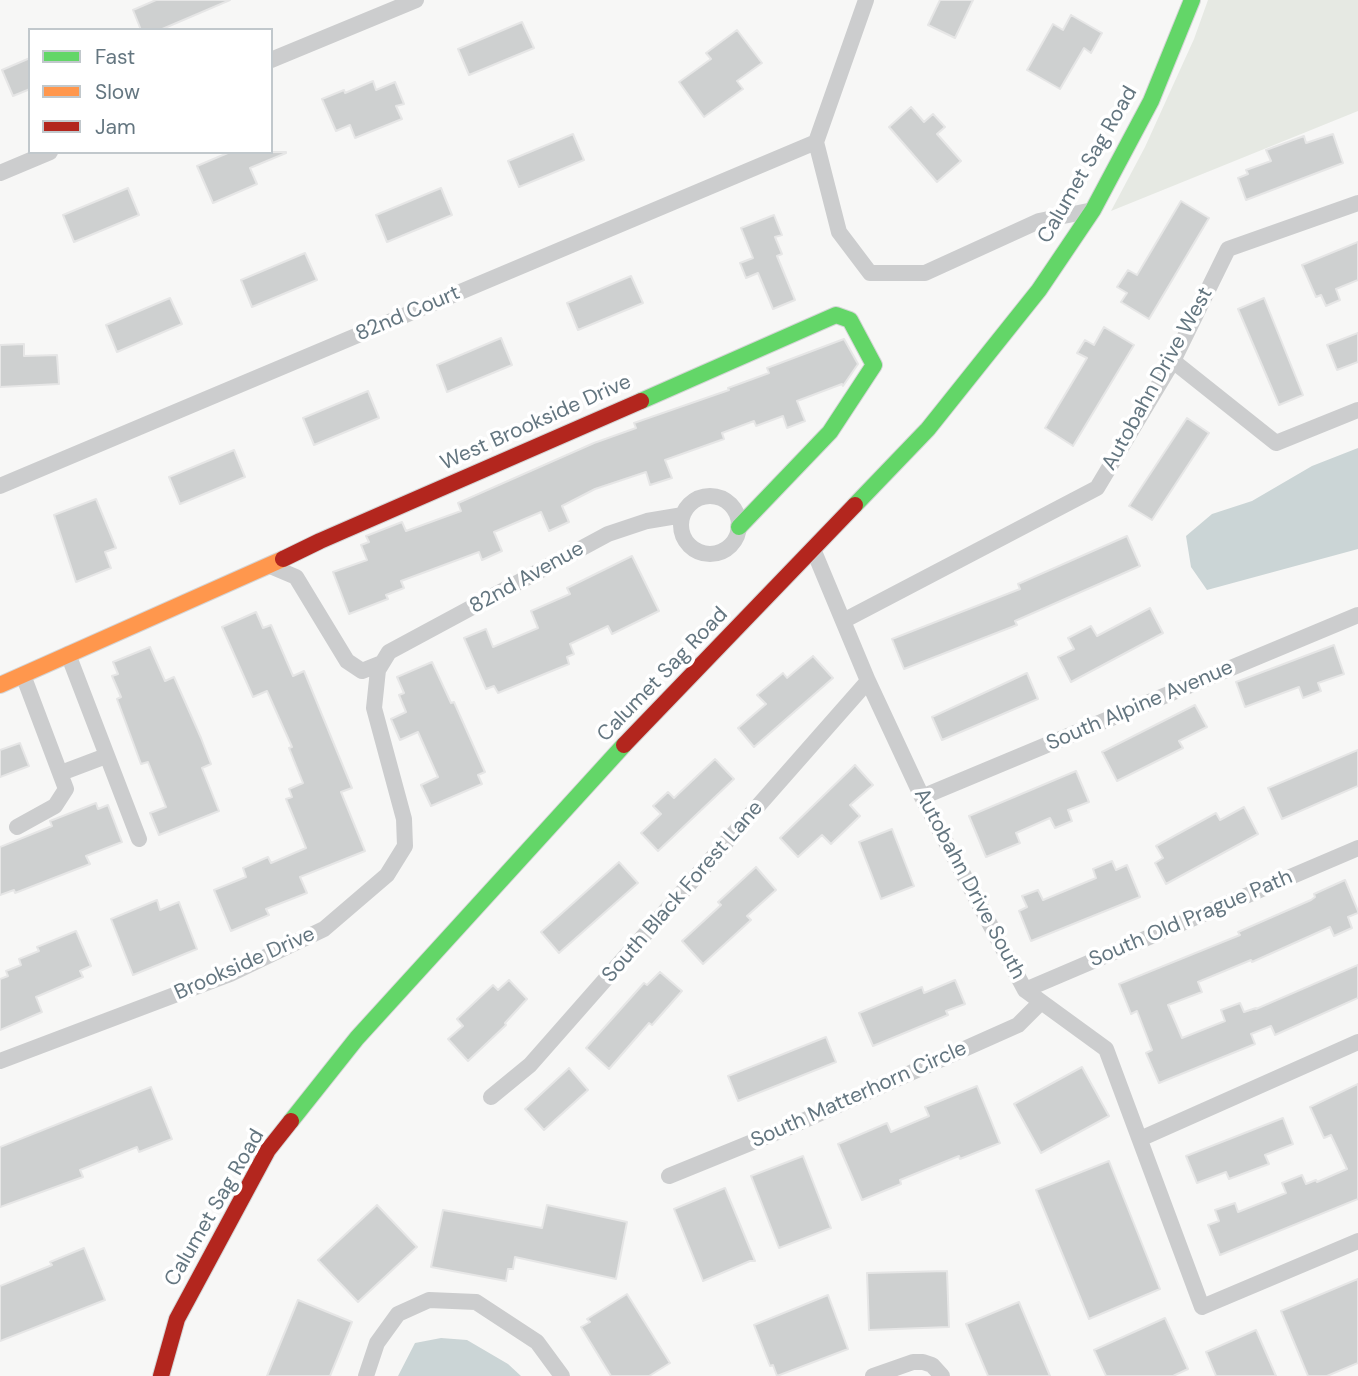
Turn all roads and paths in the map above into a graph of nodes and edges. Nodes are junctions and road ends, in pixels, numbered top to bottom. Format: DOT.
graph roads {
  1 [pos="416,0"];
  2 [pos="866,0"];
  3 [pos="1192,0"];
  4 [pos="273,59"];
  5 [pos="816,142"];
  6 [pos="45,154"];
  7 [pos="0,173"];
  8 [pos="1358,203"];
  9 [pos="1093,210"];
  10 [pos="1173,361"];
  11 [pos="1358,410"];
  12 [pos="0,486"];
  13 [pos="682,515"];
  14 [pos="739,527"];
  15 [pos="813,549"];
  16 [pos="270,566"];
  17 [pos="1358,615"];
  18 [pos="843,621"];
  19 [pos="68,654"];
  20 [pos="382,663"];
  21 [pos="23,675"];
  22 [pos="869,681"];
  23 [pos="0,685"];
  24 [pos="106,756"];
  25 [pos="61,773"];
  26 [pos="922,797"];
  27 [pos="17,827"];
  28 [pos="139,839"];
  29 [pos="1358,848"];
  30 [pos="1025,990"];
  31 [pos="1041,1002"];
  32 [pos="1358,1042"];
  33 [pos="0,1061"];
  34 [pos="491,1097"];
  35 [pos="1140,1139"];
  36 [pos="670,1176"];
  37 [pos="1358,1241"];
  38 [pos="160,1376"];
  39 [pos="366,1376"];
  40 [pos="562,1376"];
  41 [pos="873,1376"];
  42 [pos="942,1376"];
  1 -- 4 [label="street"];
  2 -- 5 [label="street"];
  3 -- 9 [label="main road, Calumet Sag Road"];
  5 -- 9 [label="street"];
  5 -- 12 [label="street, 82nd Court"];
  6 -- 7 [label="street"];
  8 -- 10 [label="street, Autobahn Drive West"];
  9 -- 15 [label="main road, Calumet Sag Road"];
  10 -- 11 [label="street"];
  10 -- 18 [label="street, Autobahn Drive West"];
  13 -- 14 [label="street"];
  13 -- 14 [label="street"];
  13 -- 20 [label="street, 82nd Avenue"];
  14 -- 16 [label="main road, West Brookside Drive"];
  15 -- 18 [label="street, Autobahn Drive South"];
  15 -- 38 [label="main road, Calumet Sag Road"];
  16 -- 19 [label="main road, West Brookside Drive"];
  16 -- 20 [label="street"];
  17 -- 26 [label="street, South Alpine Avenue"];
  18 -- 22 [label="street, Autobahn Drive South"];
  19 -- 21 [label="main road, West Brookside Drive"];
  19 -- 24 [label="street"];
  20 -- 33 [label="street, Brookside Drive"];
  21 -- 23 [label="main road, West Brookside Drive"];
  21 -- 25 [label="street"];
  22 -- 26 [label="street, Autobahn Drive South"];
  22 -- 34 [label="street, South Black Forest Lane"];
  24 -- 25 [label="street"];
  24 -- 28 [label="street"];
  25 -- 27 [label="street"];
  26 -- 30 [label="street, Autobahn Drive South"];
  29 -- 30 [label="street, South Old Prague Path"];
  30 -- 31 [label="street, Autobahn Drive South"];
  31 -- 35 [label="street, Autobahn Drive South"];
  31 -- 36 [label="street, South Matterhorn Circle"];
  32 -- 35 [label="street"];
  35 -- 37 [label="street, Autobahn Drive South"];
  39 -- 40 [label="street"];
  41 -- 42 [label="street"];
}
